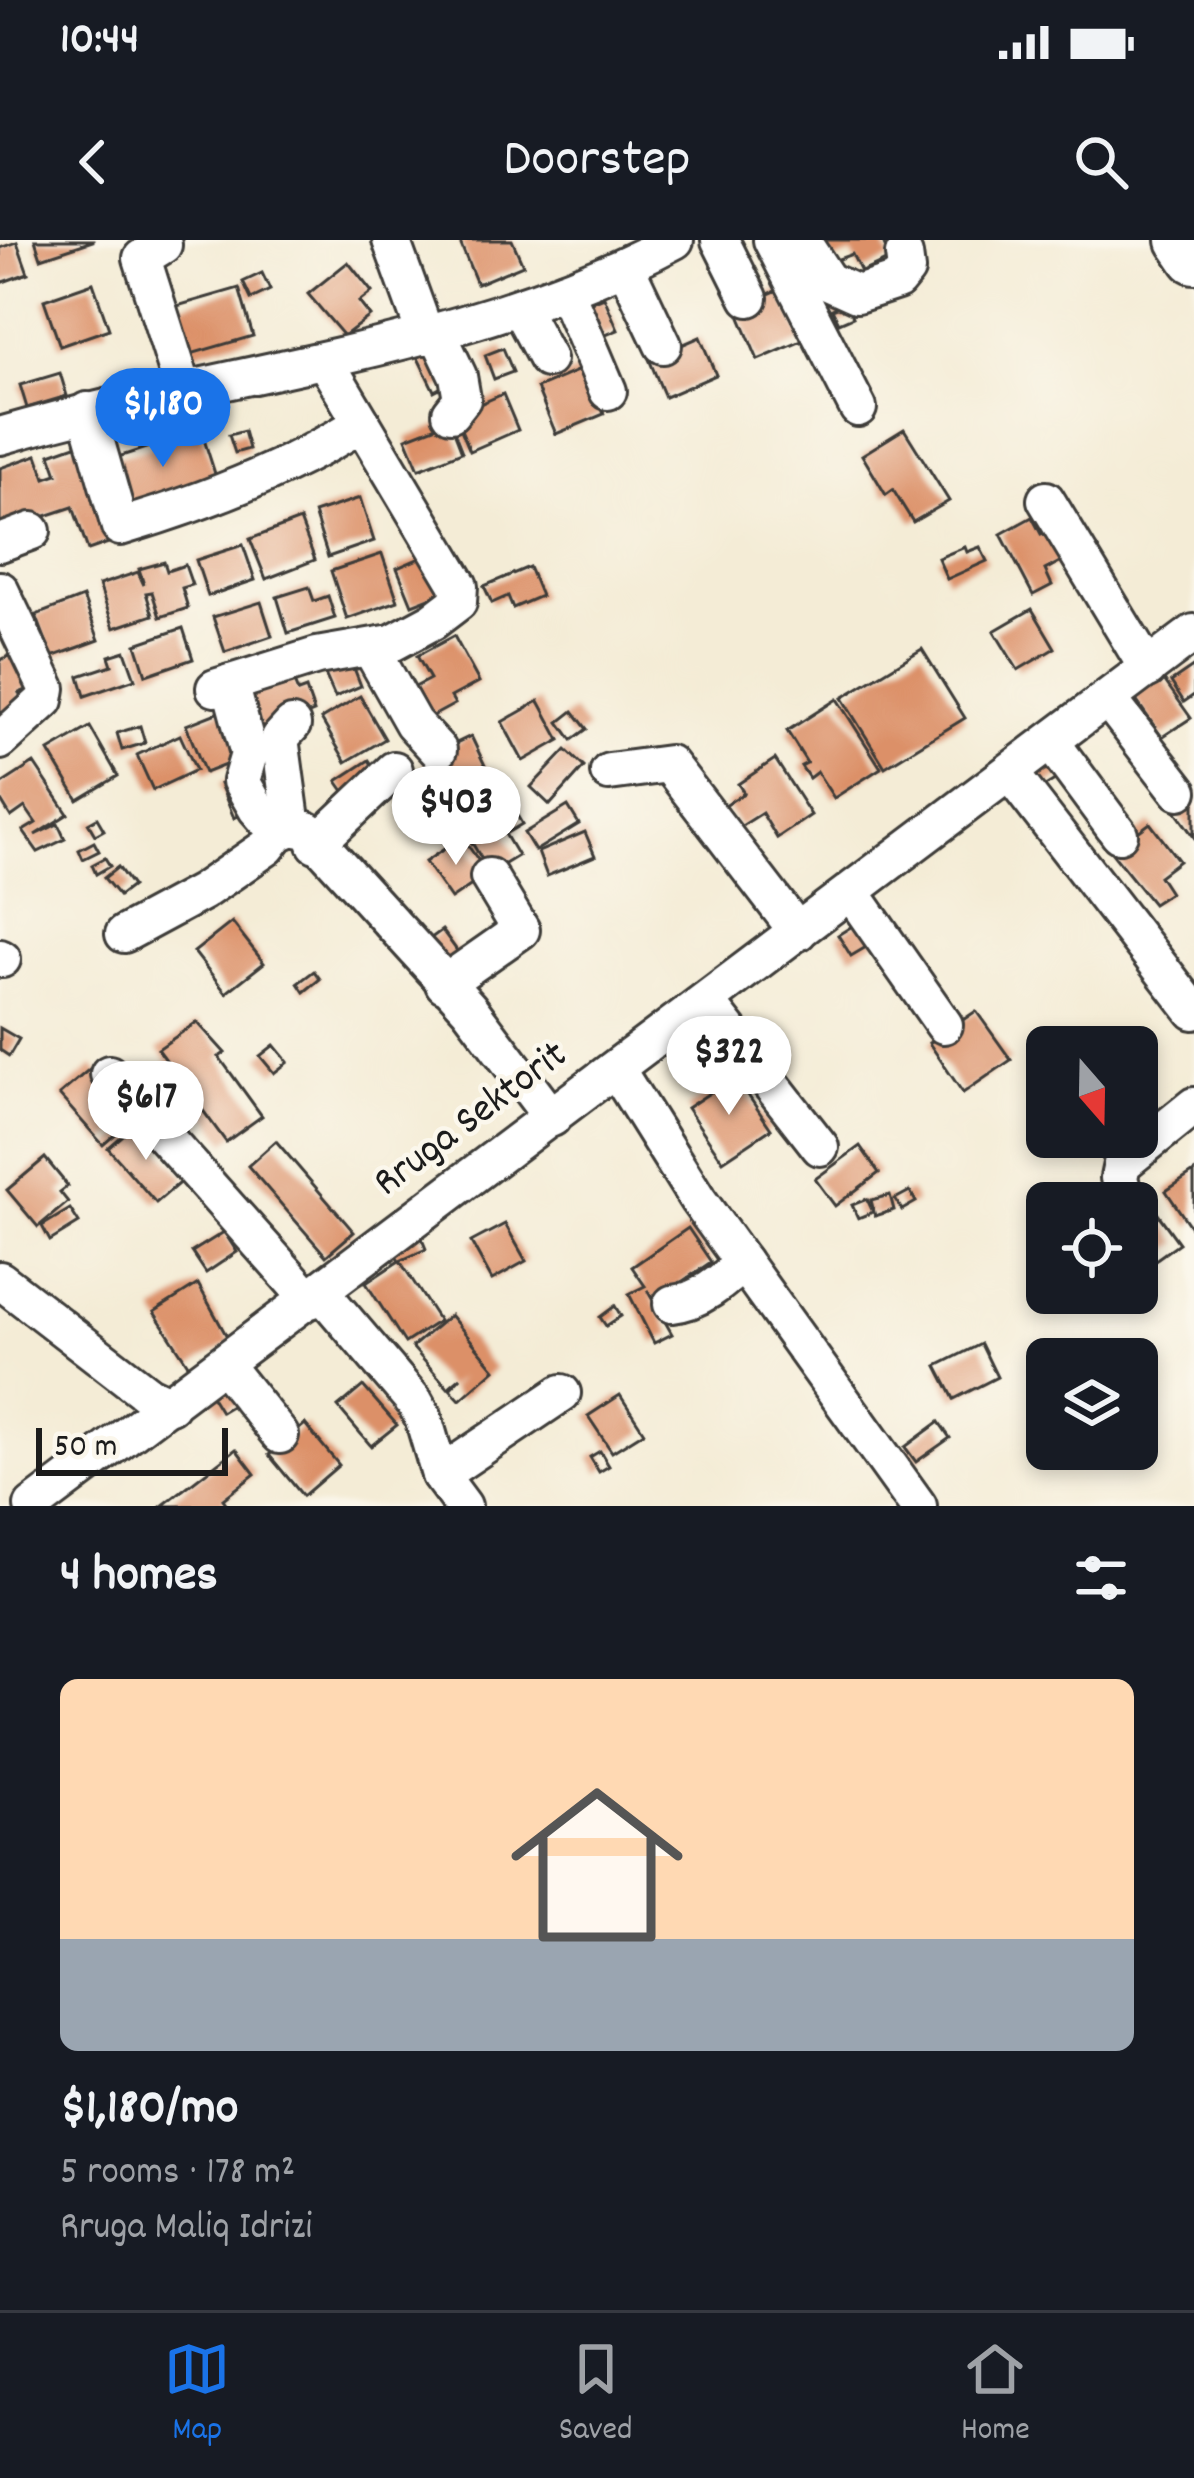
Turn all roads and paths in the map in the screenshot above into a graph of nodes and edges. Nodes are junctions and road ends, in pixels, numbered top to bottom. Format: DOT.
graph roads {
  1 [pos="391,240"];
  2 [pos="675,240"];
  3 [pos="720,240"];
  4 [pos="772,240"];
  5 [pos="801,240"];
  6 [pos="1181,240"];
  7 [pos="163,245"];
  8 [pos="904,255"];
  9 [pos="1194,259"];
  10 [pos="625,265"];
  11 [pos="565,290"];
  12 [pos="749,298"];
  13 [pos="520,307"];
  14 [pos="431,334"];
  15 [pos="663,345"];
  16 [pos="547,359"];
  17 [pos="325,361"];
  18 [pos="182,388"];
  19 [pos="608,392"];
  20 [pos="857,408"];
  21 [pos="87,411"];
  22 [pos="452,413"];
  23 [pos="362,423"];
  24 [pos="0,436"];
  25 [pos="1046,500"];
  26 [pos="0,590"];
  27 [pos="1192,638"];
  28 [pos="363,648"];
  29 [pos="1148,669"];
  30 [pos="1108,699"];
  31 [pos="292,725"];
  32 [pos="0,741"];
  33 [pos="1051,742"];
  34 [pos="438,750"];
  35 [pos="394,770"];
  36 [pos="609,772"];
  37 [pos="1010,773"];
  38 [pos="1180,791"];
  39 [pos="295,834"];
  40 [pos="1119,834"];
  41 [pos="489,877"];
  42 [pos="851,892"];
  43 [pos="798,932"];
  44 [pos="124,934"];
  45 [pos="444,984"];
  46 [pos="706,1001"];
  47 [pos="1194,1011"];
  48 [pos="944,1025"];
  49 [pos="616,1069"];
  50 [pos="109,1074"];
  51 [pos="1194,1106"];
  52 [pos="552,1118"];
  53 [pos="820,1147"];
  54 [pos="1120,1182"];
  55 [pos="742,1261"];
  56 [pos="0,1280"];
  57 [pos="315,1296"];
  58 [pos="672,1304"];
  59 [pos="224,1365"];
  60 [pos="562,1393"];
  61 [pos="170,1406"];
  62 [pos="280,1435"];
  63 [pos="440,1475"];
  64 [pos="35,1506"];
  65 [pos="463,1506"];
  66 [pos="918,1506"];
  1 -- 14 [label="street"];
  2 -- 10 [label="street"];
  3 -- 12 [label="street"];
  4 -- 20 [label="street"];
  5 -- 8 [label="street"];
  6 -- 9 [label="main road"];
  7 -- 18 [label="street"];
  10 -- 11 [label="street"];
  10 -- 15 [label="street"];
  11 -- 13 [label="street"];
  11 -- 19 [label="street"];
  13 -- 14 [label="street"];
  13 -- 16 [label="street"];
  14 -- 17 [label="street"];
  14 -- 22 [label="street"];
  17 -- 18 [label="street"];
  17 -- 23 [label="street"];
  18 -- 21 [label="street"];
  21 -- 23 [label="street"];
  21 -- 24 [label="street"];
  23 -- 28 [label="street"];
  25 -- 29 [label="street"];
  26 -- 32 [label="street"];
  27 -- 29 [label="street, Rruga Sektorit"];
  28 -- 34 [label="street"];
  28 -- 39 [label="street"];
  29 -- 30 [label="street, Rruga Sektorit"];
  30 -- 33 [label="street, Rruga Sektorit"];
  30 -- 38 [label="street"];
  31 -- 39 [label="street"];
  33 -- 37 [label="street, Rruga Sektorit"];
  33 -- 40 [label="street"];
  35 -- 39 [label="street"];
  36 -- 43 [label="street"];
  37 -- 42 [label="street, Rruga Sektorit"];
  37 -- 47 [label="street"];
  39 -- 44 [label="street"];
  39 -- 45 [label="street"];
  41 -- 45 [label="street"];
  42 -- 43 [label="street, Rruga Sektorit"];
  42 -- 48 [label="street"];
  43 -- 46 [label="street, Rruga Sektorit"];
  45 -- 52 [label="street"];
  46 -- 49 [label="street, Rruga Sektorit"];
  46 -- 53 [label="street"];
  49 -- 52 [label="street, Rruga Sektorit"];
  49 -- 55 [label="street"];
  50 -- 57 [label="street"];
  51 -- 54 [label="street"];
  52 -- 57 [label="street, Rruga Sektorit"];
  55 -- 58 [label="street"];
  55 -- 66 [label="street"];
  56 -- 61 [label="street"];
  57 -- 59 [label="street, Rruga Sektorit"];
  57 -- 63 [label="street"];
  59 -- 61 [label="street, Rruga Sektorit"];
  59 -- 62 [label="street"];
  60 -- 63 [label="street"];
  61 -- 64 [label="street, Rruga Sektorit"];
  63 -- 65 [label="street"];
}
